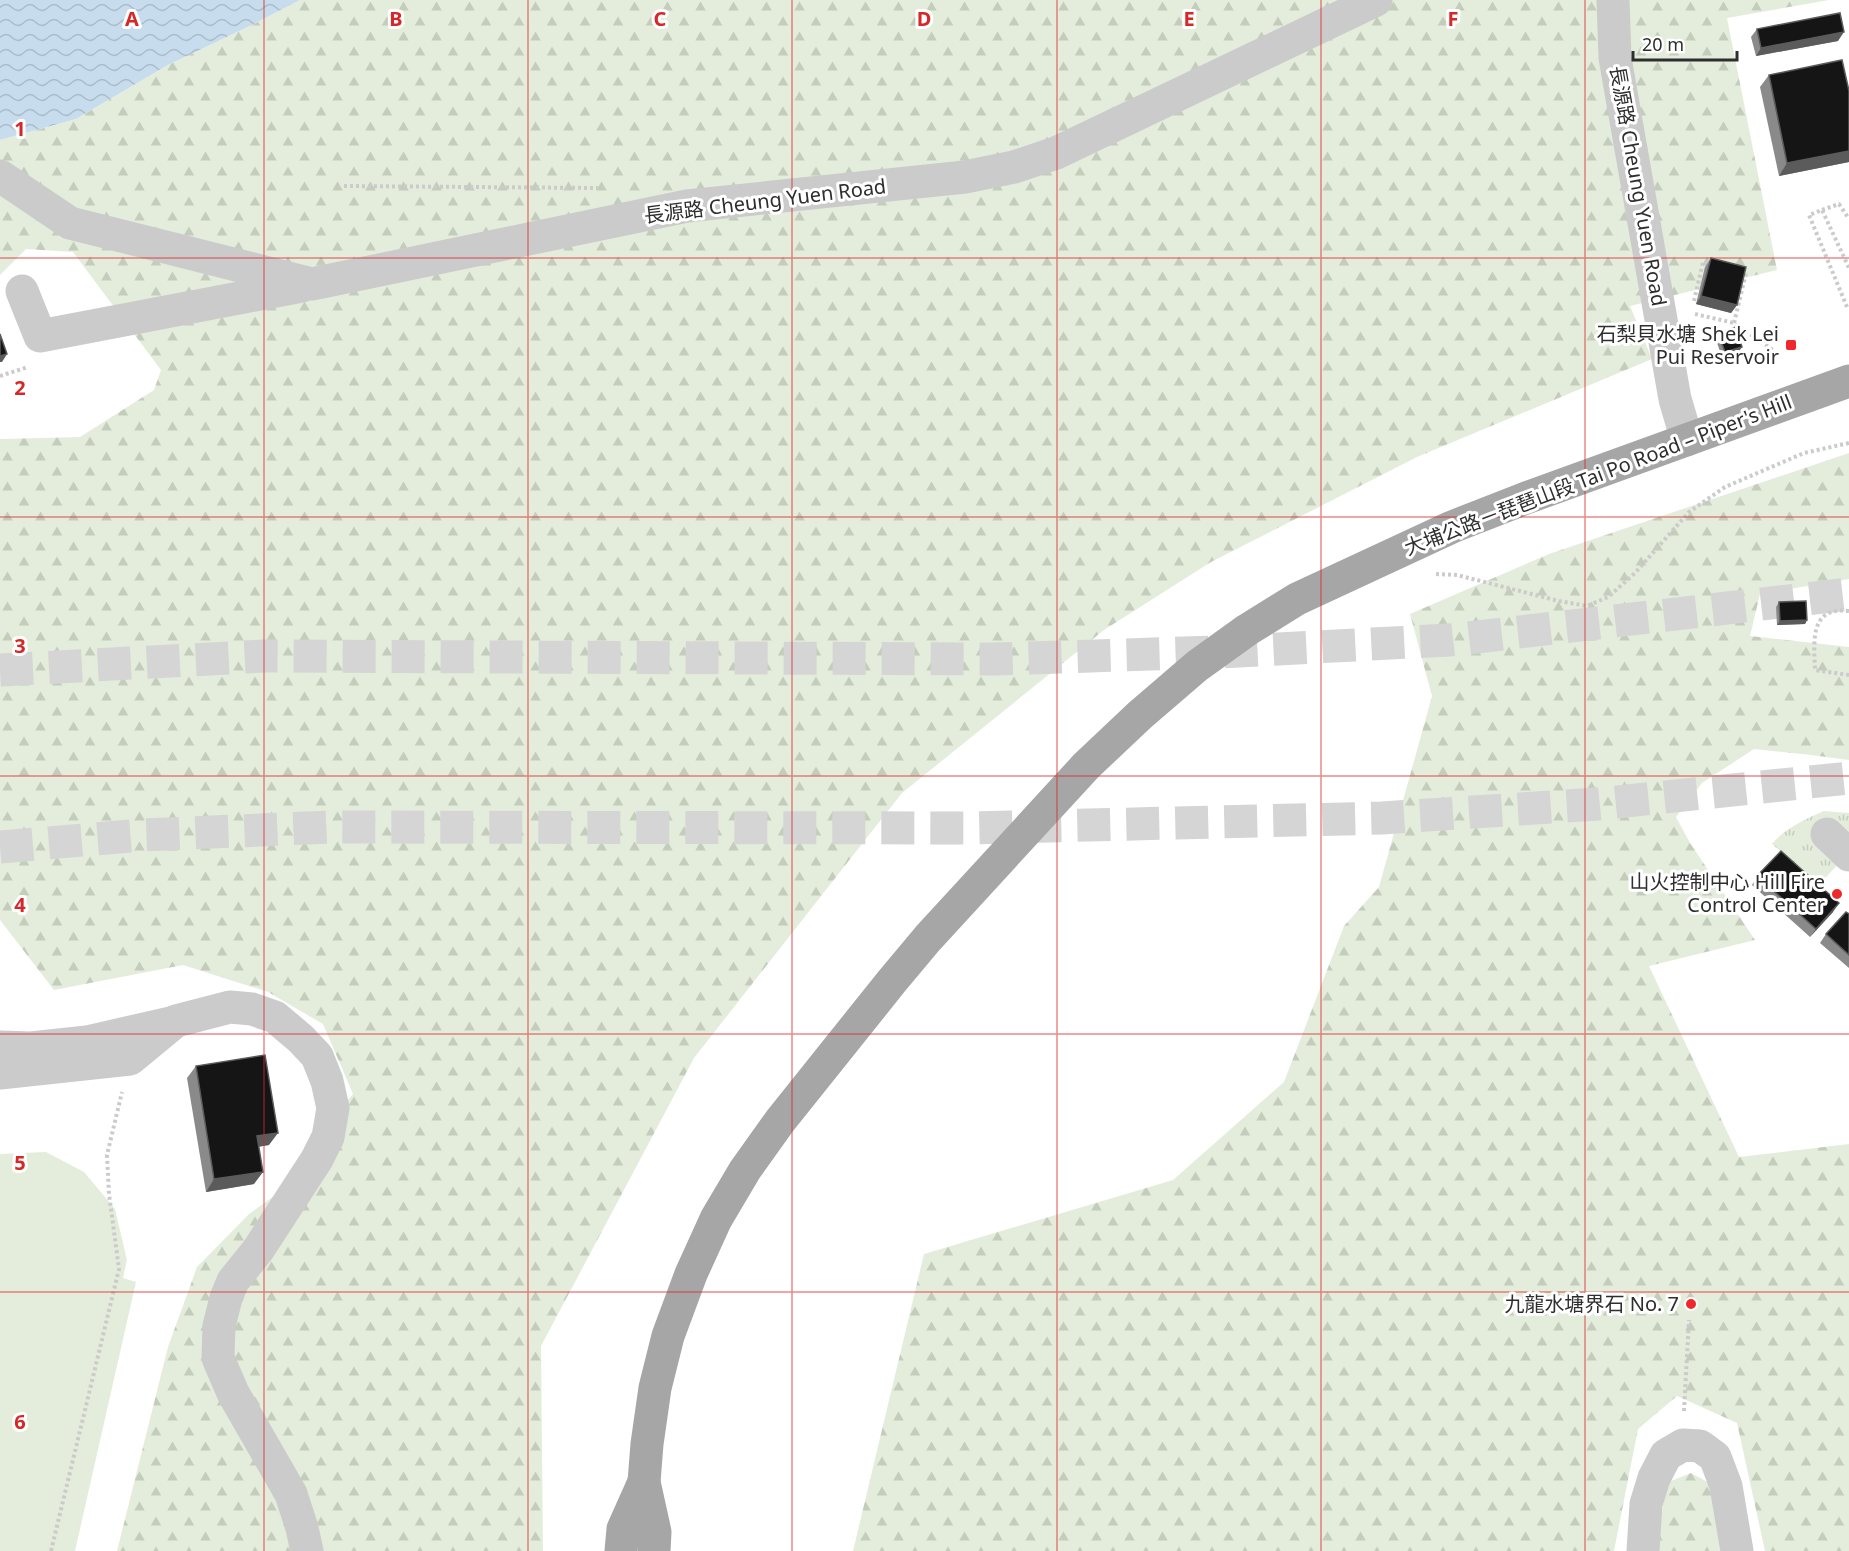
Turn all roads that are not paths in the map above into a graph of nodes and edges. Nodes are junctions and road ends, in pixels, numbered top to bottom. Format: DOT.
graph roads {
  1 [pos="1376,0"];
  2 [pos="1613,0"];
  3 [pos="0,176"];
  4 [pos="312,284"];
  5 [pos="22,291"];
  6 [pos="1849,381"];
  7 [pos="1687,440"];
  8 [pos="177,1021"];
  9 [pos="0,1047"];
  10 [pos="0,1073"];
  11 [pos="644,1482"];
  12 [pos="307,1551"];
  13 [pos="621,1551"];
  14 [pos="654,1551"];
  15 [pos="1643,1551"];
  16 [pos="1737,1551"];
  1 -- 4 [label="lane, 長源路 Cheung Yuen Road"];
  2 -- 7 [label="lane, 長源路 Cheung Yuen Road"];
  3 -- 4 [label="lane, 長源路 Cheung Yuen Road"];
  4 -- 5 [label="lane"];
  6 -- 7 [label="main road, 大埔公路－琵琶山段 Tai Po Road – Piper's Hill"];
  7 -- 11 [label="main road, 大埔公路－琵琶山段 Tai Po Road – Piper's Hill"];
  8 -- 9 [label="lane"];
  8 -- 10 [label="lane"];
  8 -- 12 [label="lane"];
  11 -- 13 [label="main road, 大埔公路－琵琶山段 Tai Po Road – Piper's Hill"];
  11 -- 14 [label="main road, 大埔公路－琵琶山段 Tai Po Road – Piper's Hill"];
  15 -- 16 [label="lane"];
}
